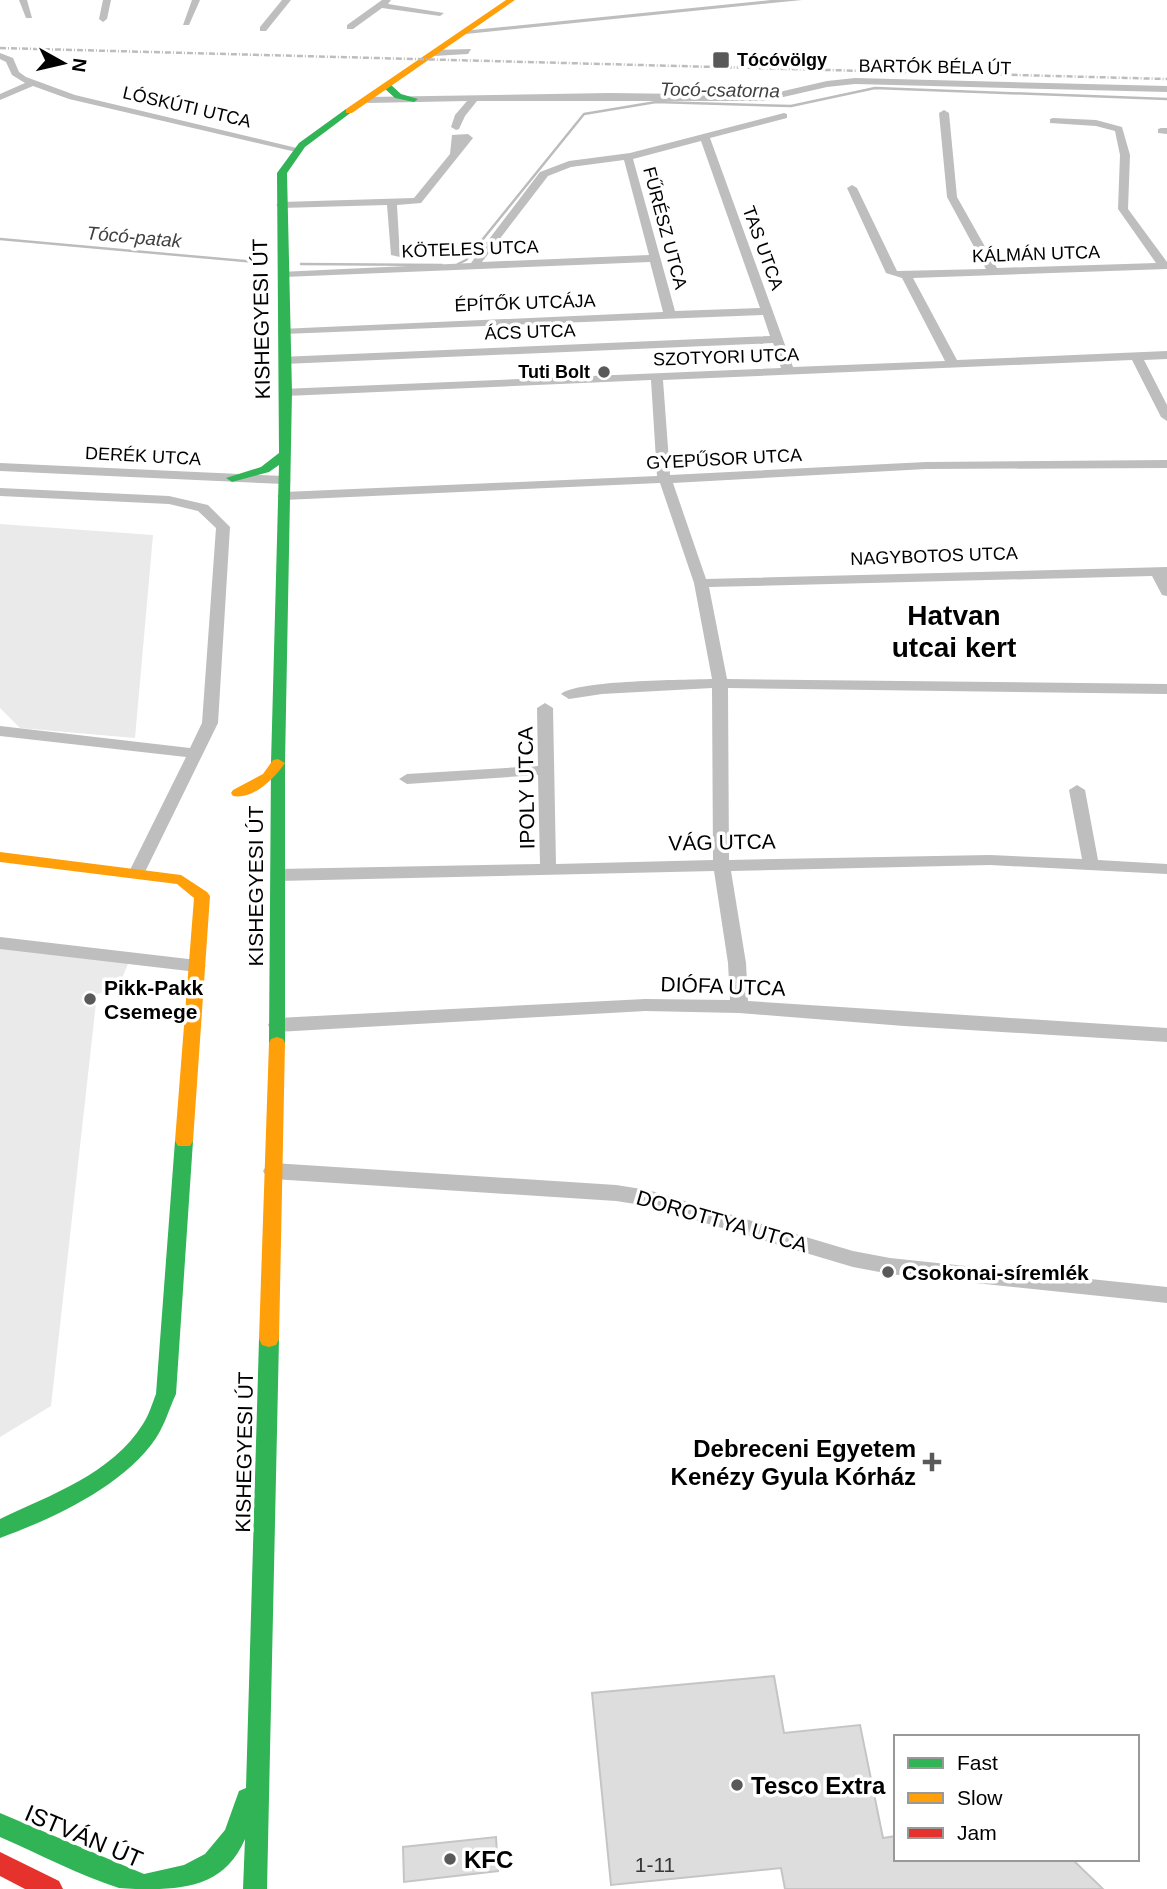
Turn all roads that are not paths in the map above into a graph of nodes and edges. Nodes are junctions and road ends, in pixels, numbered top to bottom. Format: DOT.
graph roads {
  1 [pos="23,0"];
  2 [pos="107,0"];
  3 [pos="196,0"];
  4 [pos="287,0"];
  5 [pos="512,0"];
  6 [pos="798,0"];
  7 [pos="383,3"];
  8 [pos="738,3"];
  9 [pos="440,13"];
  10 [pos="29,16"];
  11 [pos="103,19"];
  12 [pos="186,23"];
  13 [pos="351,27"];
  14 [pos="263,29"];
  15 [pos="466,31"];
  16 [pos="468,51"];
  17 [pos="434,53"];
  18 [pos="0,56"];
  19 [pos="32,83"];
  20 [pos="387,86"];
  21 [pos="819,86"];
  22 [pos="745,87"];
  23 [pos="1167,89"];
  24 [pos="608,96"];
  25 [pos="0,97"];
  26 [pos="743,98"];
  27 [pos="414,99"];
  28 [pos="474,99"];
  29 [pos="368,100"];
  30 [pos="944,113"];
  31 [pos="784,116"];
  32 [pos="1053,121"];
  33 [pos="456,127"];
  34 [pos="704,136"];
  35 [pos="296,149"];
  36 [pos="455,154"];
  37 [pos="631,155"];
  38 [pos="852,188"];
  39 [pos="417,201"];
  40 [pos="281,205"];
  41 [pos="392,206"];
  42 [pos="407,213"];
  43 [pos="395,227"];
  44 [pos="396,255"];
  45 [pos="656,258"];
  46 [pos="475,266"];
  47 [pos="1165,266"];
  48 [pos="994,273"];
  49 [pos="285,274"];
  50 [pos="906,276"];
  51 [pos="767,311"];
  52 [pos="670,315"];
  53 [pos="284,331"];
  54 [pos="778,339"];
  55 [pos="1167,355"];
  56 [pos="1136,356"];
  57 [pos="285,360"];
  58 [pos="953,364"];
  59 [pos="789,372"];
  60 [pos="657,377"];
  61 [pos="286,392"];
  62 [pos="1167,417"];
  63 [pos="285,454"];
  64 [pos="1167,464"];
  65 [pos="0,467"];
  66 [pos="232,478"];
  67 [pos="667,480"];
  68 [pos="284,488"];
  69 [pos="0,492"];
  70 [pos="1162,571"];
  71 [pos="701,583"];
  72 [pos="1167,592"];
  73 [pos="720,683"];
  74 [pos="1167,690"];
  75 [pos="569,694"];
  76 [pos="545,708"];
  77 [pos="0,731"];
  78 [pos="196,752"];
  79 [pos="278,763"];
  80 [pos="546,770"];
  81 [pos="407,779"];
  82 [pos="1077,790"];
  83 [pos="277,821"];
  84 [pos="0,857"];
  85 [pos="721,864"];
  86 [pos="1091,865"];
  87 [pos="548,868"];
  88 [pos="1167,869"];
  89 [pos="135,873"];
  90 [pos="278,875"];
  91 [pos="0,943"];
  92 [pos="197,966"];
  93 [pos="739,1006"];
  94 [pos="277,1025"];
  95 [pos="1167,1035"];
  96 [pos="273,1171"];
  97 [pos="1167,1295"];
  98 [pos="0,1529"];
  99 [pos="260,1732"];
  100 [pos="0,1825"];
  101 [pos="0,1864"];
  102 [pos="147,1888"];
  103 [pos="51,1889"];
  104 [pos="255,1889"];
  1 -- 10 [label="street"];
  2 -- 11 [label="street"];
  3 -- 12 [label="street"];
  4 -- 14 [label="street"];
  5 -- 15 [label="street"];
  6 -- 8 [label="street"];
  7 -- 9 [label="street"];
  7 -- 13 [label="street"];
  8 -- 15 [label="street"];
  15 -- 17 [label="street"];
  16 -- 17 [label="street"];
  17 -- 20 [label="street"];
  18 -- 19 [label="street, LÓSKÚTI UTCA"];
  19 -- 25 [label="street"];
  19 -- 35 [label="street, LÓSKÚTI UTCA"];
  20 -- 27 [label="street"];
  20 -- 29 [label="street"];
  21 -- 22 [label="street"];
  21 -- 23 [label="street, BARTÓK BÉLA ÚT"];
  21 -- 26 [label="street, BARTÓK BÉLA ÚT"];
  22 -- 24 [label="street"];
  22 -- 26 [label="street"];
  24 -- 26 [label="street, BARTÓK BÉLA ÚT"];
  24 -- 28 [label="street, BARTÓK BÉLA ÚT"];
  27 -- 28 [label="street, BARTÓK BÉLA ÚT"];
  27 -- 29 [label="street, BARTÓK BÉLA ÚT"];
  28 -- 33 [label="street"];
  29 -- 35 [label="street"];
  30 -- 48 [label="street"];
  31 -- 34 [label="street"];
  32 -- 47 [label="street"];
  34 -- 37 [label="street"];
  34 -- 51 [label="street, TAS UTCA"];
  35 -- 40 [label="street, KISHEGYESI ÚT"];
  36 -- 39 [label="street"];
  37 -- 45 [label="street, FŰRÉSZ UTCA"];
  37 -- 46 [label="street"];
  38 -- 50 [label="street"];
  39 -- 41 [label="street"];
  39 -- 42 [label="street"];
  40 -- 41 [label="street"];
  40 -- 49 [label="street, KISHEGYESI ÚT"];
  41 -- 42 [label="street"];
  41 -- 43 [label="street"];
  42 -- 43 [label="street"];
  43 -- 44 [label="street"];
  45 -- 46 [label="street, KÖTELES UTCA"];
  45 -- 52 [label="street, FŰRÉSZ UTCA"];
  46 -- 49 [label="street, KÖTELES UTCA"];
  47 -- 48 [label="street, KÁLMÁN UTCA"];
  48 -- 50 [label="street, KÁLMÁN UTCA"];
  49 -- 53 [label="street, KISHEGYESI ÚT"];
  50 -- 58 [label="street"];
  51 -- 52 [label="street, ÉPÍTŐK UTCÁJA"];
  51 -- 54 [label="street, TAS UTCA"];
  52 -- 53 [label="street, ÉPÍTŐK UTCÁJA"];
  53 -- 57 [label="street, KISHEGYESI ÚT"];
  54 -- 57 [label="street, ÁCS UTCA"];
  54 -- 59 [label="street, TAS UTCA"];
  55 -- 56 [label="street, SZOTYORI UTCA"];
  56 -- 58 [label="street, SZOTYORI UTCA"];
  56 -- 62 [label="street"];
  57 -- 61 [label="street, KISHEGYESI ÚT"];
  58 -- 59 [label="street, SZOTYORI UTCA"];
  59 -- 60 [label="street, SZOTYORI UTCA"];
  60 -- 61 [label="street, SZOTYORI UTCA"];
  60 -- 67 [label="street"];
  61 -- 63 [label="street, KISHEGYESI ÚT"];
  63 -- 66 [label="street"];
  63 -- 68 [label="street, KISHEGYESI ÚT"];
  64 -- 67 [label="street, GYEPŰSOR UTCA"];
  65 -- 66 [label="street, DERÉK UTCA"];
  66 -- 68 [label="street, DERÉK UTCA"];
  67 -- 68 [label="street, GYEPŰSOR UTCA"];
  67 -- 71 [label="street"];
  68 -- 79 [label="street, KISHEGYESI ÚT"];
  69 -- 78 [label="street"];
  70 -- 71 [label="street, NAGYBOTOS UTCA"];
  70 -- 72 [label="street"];
  71 -- 73 [label="street"];
  73 -- 74 [label="street"];
  73 -- 75 [label="street"];
  73 -- 85 [label="street"];
  76 -- 80 [label="street, IPOLY UTCA"];
  77 -- 78 [label="street"];
  78 -- 89 [label="street"];
  79 -- 83 [label="street, KISHEGYESI ÚT"];
  79 -- 83 [label="street"];
  80 -- 81 [label="street"];
  80 -- 87 [label="street, IPOLY UTCA"];
  82 -- 86 [label="street"];
  83 -- 90 [label="street, KISHEGYESI ÚT"];
  84 -- 89 [label="street"];
  85 -- 86 [label="street, VÁG UTCA"];
  85 -- 87 [label="street, VÁG UTCA"];
  85 -- 93 [label="street"];
  86 -- 88 [label="street, VÁG UTCA"];
  87 -- 90 [label="street, VÁG UTCA"];
  89 -- 92 [label="street"];
  90 -- 94 [label="street, KISHEGYESI ÚT"];
  91 -- 92 [label="street"];
  92 -- 98 [label="street"];
  93 -- 94 [label="street, DIÓFA UTCA"];
  93 -- 95 [label="street, DIÓFA UTCA"];
  94 -- 96 [label="street, KISHEGYESI ÚT"];
  96 -- 97 [label="street, DOROTTYA UTCA"];
  96 -- 99 [label="street, KISHEGYESI ÚT"];
  99 -- 102 [label="street"];
  99 -- 104 [label="street, KISHEGYESI ÚT"];
  100 -- 102 [label="street, ISTVÁN ÚT"];
  101 -- 103 [label="street"];
}
